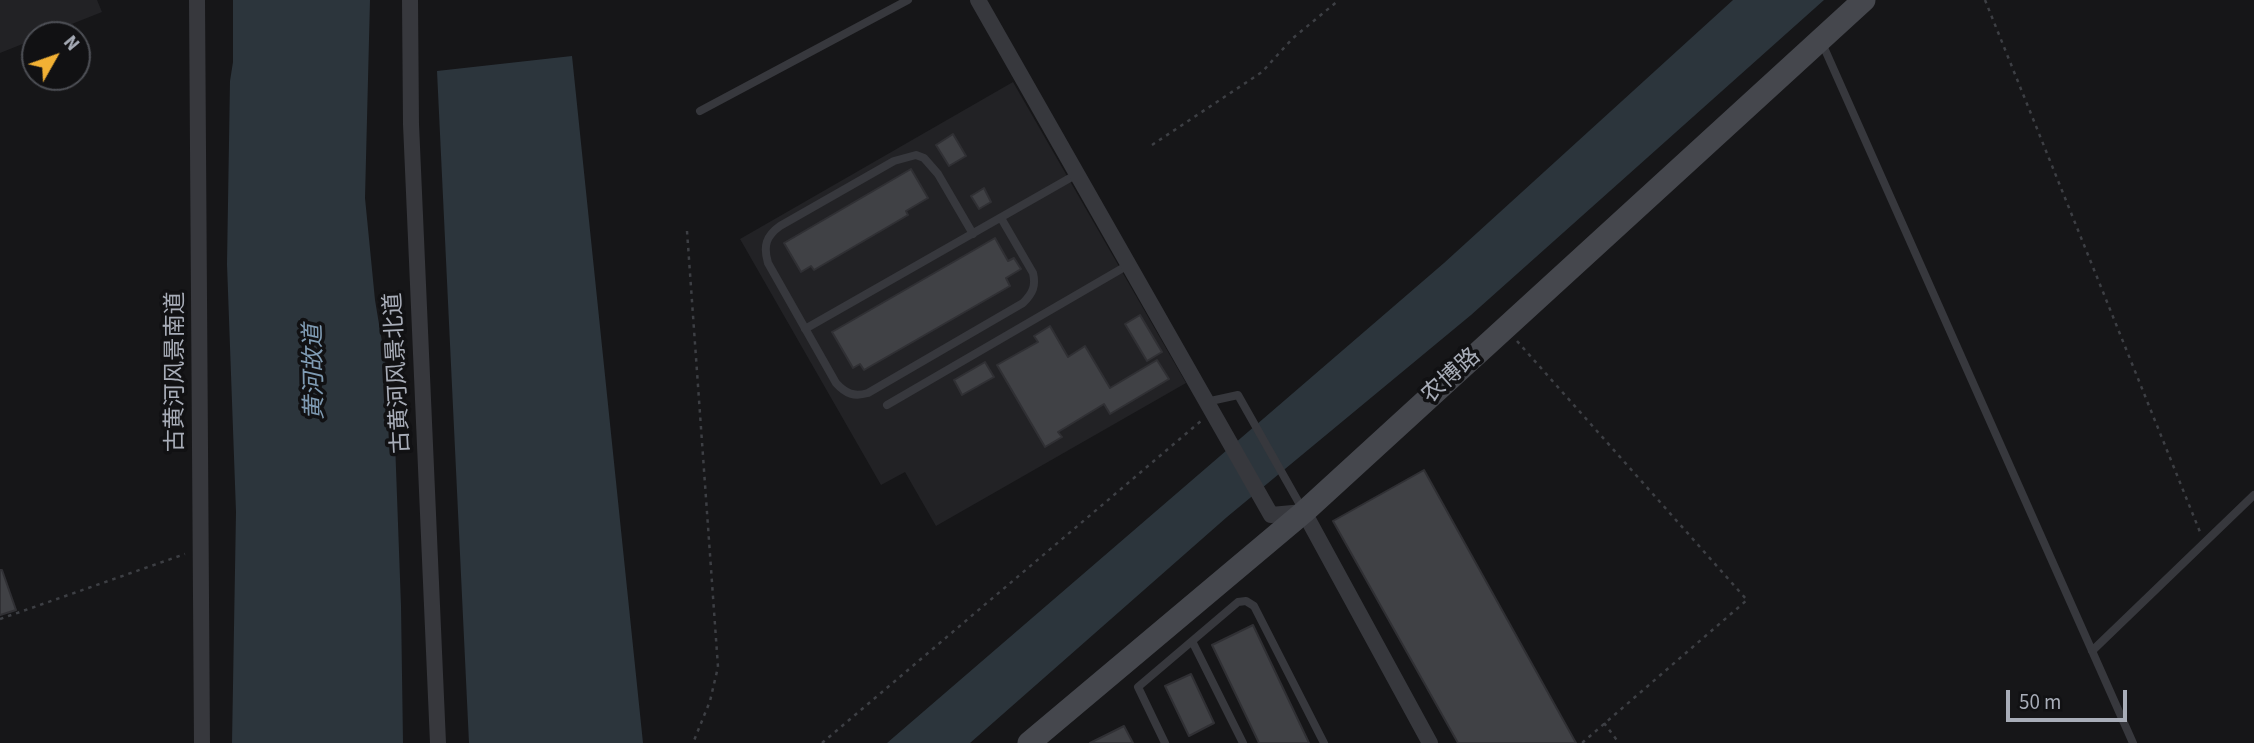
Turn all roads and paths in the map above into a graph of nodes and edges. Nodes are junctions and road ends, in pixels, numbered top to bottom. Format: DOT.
graph roads {
  1 [pos="197,0"];
  2 [pos="410,0"];
  3 [pos="908,0"];
  4 [pos="978,0"];
  5 [pos="1339,0"];
  6 [pos="1864,0"];
  7 [pos="1984,0"];
  8 [pos="1821,40"];
  9 [pos="700,111"];
  10 [pos="1152,145"];
  11 [pos="1077,174"];
  12 [pos="1001,218"];
  13 [pos="687,231"];
  14 [pos="973,234"];
  15 [pos="1128,265"];
  16 [pos="1505,328"];
  17 [pos="805,329"];
  18 [pos="887,405"];
  19 [pos="1209,407"];
  20 [pos="2254,495"];
  21 [pos="1299,502"];
  22 [pos="2204,543"];
  23 [pos="201,548"];
  24 [pos="0,618"];
  25 [pos="1192,641"];
  26 [pos="2092,651"];
  27 [pos="1604,723"];
  28 [pos="202,743"];
  29 [pos="438,743"];
  30 [pos="693,743"];
  31 [pos="822,743"];
  32 [pos="1029,743"];
  33 [pos="1165,743"];
  34 [pos="1243,743"];
  35 [pos="1324,743"];
  36 [pos="1430,743"];
  37 [pos="1581,743"];
  38 [pos="1619,743"];
  39 [pos="2133,743"];
  1 -- 23 [label="street, 古黄河风景南道"];
  2 -- 29 [label="street, 古黄河风景北道"];
  3 -- 9 [label="lane"];
  4 -- 11 [label="street"];
  5 -- 10 [label="path"];
  6 -- 8 [label="street, 农博路"];
  7 -- 22 [label="path"];
  8 -- 16 [label="street, 农博路"];
  8 -- 26 [label="lane"];
  11 -- 12 [label="lane"];
  11 -- 15 [label="street"];
  12 -- 14 [label="lane"];
  12 -- 17 [label="lane"];
  13 -- 30 [label="path"];
  14 -- 17 [label="lane"];
  14 -- 17 [label="lane"];
  15 -- 18 [label="lane"];
  15 -- 19 [label="street"];
  16 -- 21 [label="street, 农博路"];
  16 -- 27 [label="path"];
  19 -- 21 [label="lane"];
  19 -- 21 [label="street"];
  19 -- 31 [label="path"];
  20 -- 22 [label="lane"];
  21 -- 32 [label="street, 农博路"];
  21 -- 36 [label="street"];
  22 -- 26 [label="lane"];
  23 -- 24 [label="path"];
  23 -- 28 [label="street, 古黄河风景南道"];
  25 -- 33 [label="lane"];
  25 -- 34 [label="lane"];
  25 -- 35 [label="lane"];
  26 -- 39 [label="lane"];
  27 -- 37 [label="path"];
  27 -- 38 [label="path"];
}
